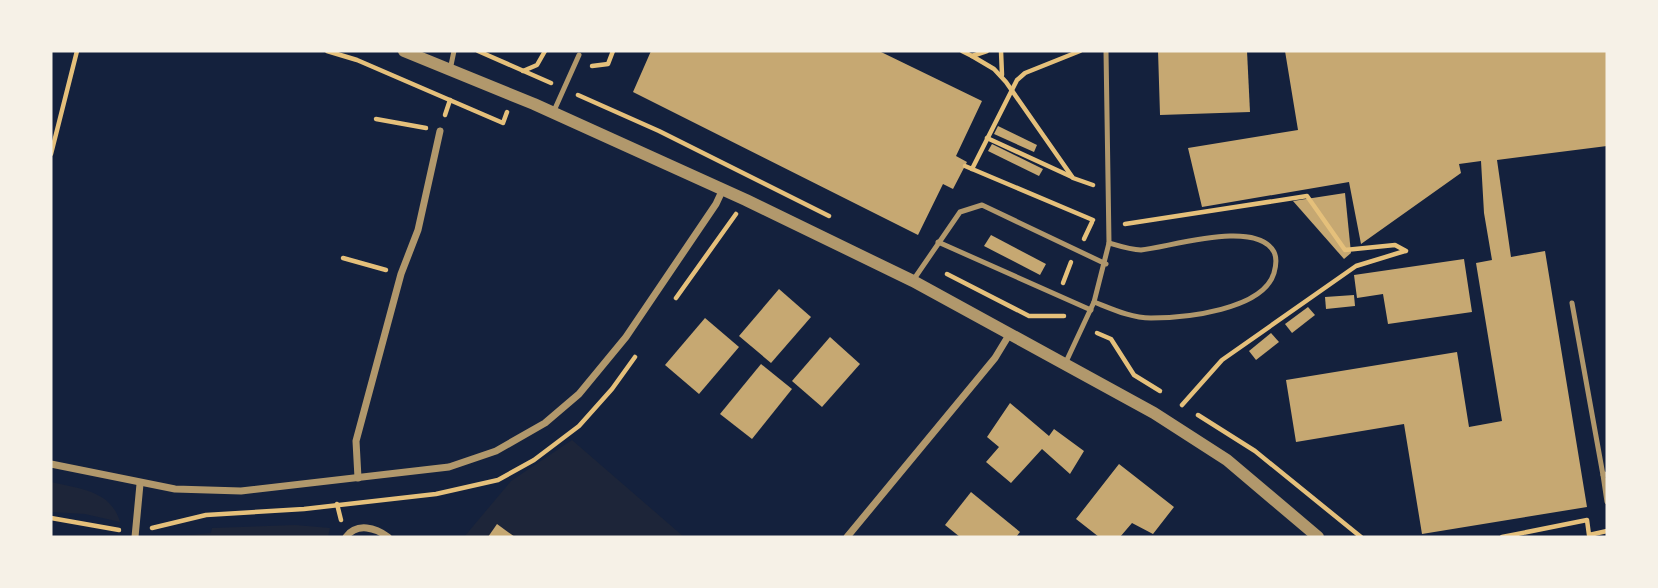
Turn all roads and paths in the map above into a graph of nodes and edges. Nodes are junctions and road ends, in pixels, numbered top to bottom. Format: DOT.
graph roads {
  1 [pos="77,51"];
  2 [pos="404,51"];
  3 [pos="454,51"];
  4 [pos="478,51"];
  5 [pos="545,51"];
  6 [pos="613,51"];
  7 [pos="962,51"];
  8 [pos="987,51"];
  9 [pos="1001,51"];
  10 [pos="1080,51"];
  11 [pos="1107,51"];
  12 [pos="579,55"];
  13 [pos="972,56"];
  14 [pos="450,70"];
  15 [pos="523,71"];
  16 [pos="587,74"];
  17 [pos="1006,82"];
  18 [pos="562,88"];
  19 [pos="1012,90"];
  20 [pos="584,93"];
  21 [pos="450,100"];
  22 [pos="589,100"];
  23 [pos="553,113"];
  24 [pos="376,119"];
  25 [pos="440,131"];
  26 [pos="987,138"];
  27 [pos="51,153"];
  28 [pos="965,166"];
  29 [pos="972,169"];
  30 [pos="1095,174"];
  31 [pos="1073,178"];
  32 [pos="1096,186"];
  33 [pos="723,189"];
  34 [pos="1095,196"];
  35 [pos="1095,207"];
  36 [pos="1093,220"];
  37 [pos="1110,227"];
  38 [pos="938,242"];
  39 [pos="1109,243"];
  40 [pos="1078,251"];
  41 [pos="343,258"];
  42 [pos="1106,264"];
  43 [pos="401,274"];
  44 [pos="913,281"];
  45 [pos="1058,296"];
  46 [pos="1094,302"];
  47 [pos="1572,303"];
  48 [pos="1091,310"];
  49 [pos="1043,317"];
  50 [pos="1009,335"];
  51 [pos="1065,364"];
  52 [pos="1182,405"];
  53 [pos="51,464"];
  54 [pos="1605,474"];
  55 [pos="358,478"];
  56 [pos="141,484"];
  57 [pos="1607,502"];
  58 [pos="337,504"];
  59 [pos="51,518"];
  60 [pos="1607,531"];
  61 [pos="135,534"];
  62 [pos="348,535"];
  63 [pos="388,537"];
  64 [pos="846,537"];
  65 [pos="1318,537"];
  66 [pos="1502,537"];
  1 -- 27 [label="path"];
  2 -- 14 [label="street"];
  3 -- 14 [label="lane"];
  4 -- 15 [label="path"];
  5 -- 15 [label="path"];
  6 -- 16 [label="path"];
  7 -- 13 [label="path"];
  8 -- 13 [label="path"];
  9 -- 17 [label="path"];
  10 -- 19 [label="path"];
  11 -- 37 [label="lane"];
  12 -- 18 [label="lane"];
  13 -- 17 [label="path"];
  14 -- 23 [label="street"];
  15 -- 18 [label="path"];
  17 -- 19 [label="path"];
  18 -- 23 [label="lane"];
  19 -- 26 [label="path"];
  19 -- 31 [label="path"];
  20 -- 22 [label="path"];
  21 -- 25 [label="path"];
  23 -- 33 [label="street"];
  24 -- 25 [label="path"];
  25 -- 43 [label="street"];
  26 -- 29 [label="path"];
  26 -- 31 [label="path"];
  28 -- 29 [label="path"];
  29 -- 36 [label="path"];
  30 -- 32 [label="path"];
  31 -- 32 [label="path"];
  32 -- 34 [label="path"];
  33 -- 44 [label="street"];
  33 -- 55 [label="street"];
  35 -- 36 [label="path"];
  36 -- 37 [label="path"];
  36 -- 40 [label="path"];
  37 -- 39 [label="lane"];
  37 -- 52 [label="path"];
  38 -- 40 [label="lane"];
  38 -- 44 [label="lane"];
  38 -- 45 [label="lane"];
  39 -- 42 [label="lane"];
  39 -- 46 [label="lane"];
  40 -- 42 [label="lane"];
  40 -- 45 [label="path"];
  41 -- 43 [label="path"];
  42 -- 46 [label="lane"];
  43 -- 55 [label="street"];
  44 -- 50 [label="street"];
  45 -- 48 [label="lane"];
  45 -- 49 [label="path"];
  46 -- 48 [label="lane"];
  47 -- 54 [label="lane"];
  48 -- 51 [label="lane"];
  50 -- 51 [label="street"];
  50 -- 64 [label="street"];
  51 -- 65 [label="street"];
  53 -- 56 [label="street"];
  54 -- 57 [label="lane"];
  55 -- 56 [label="street"];
  56 -- 61 [label="street"];
  58 -- 61 [label="path"];
  59 -- 61 [label="path"];
  60 -- 66 [label="path"];
  62 -- 63 [label="street"];
}
